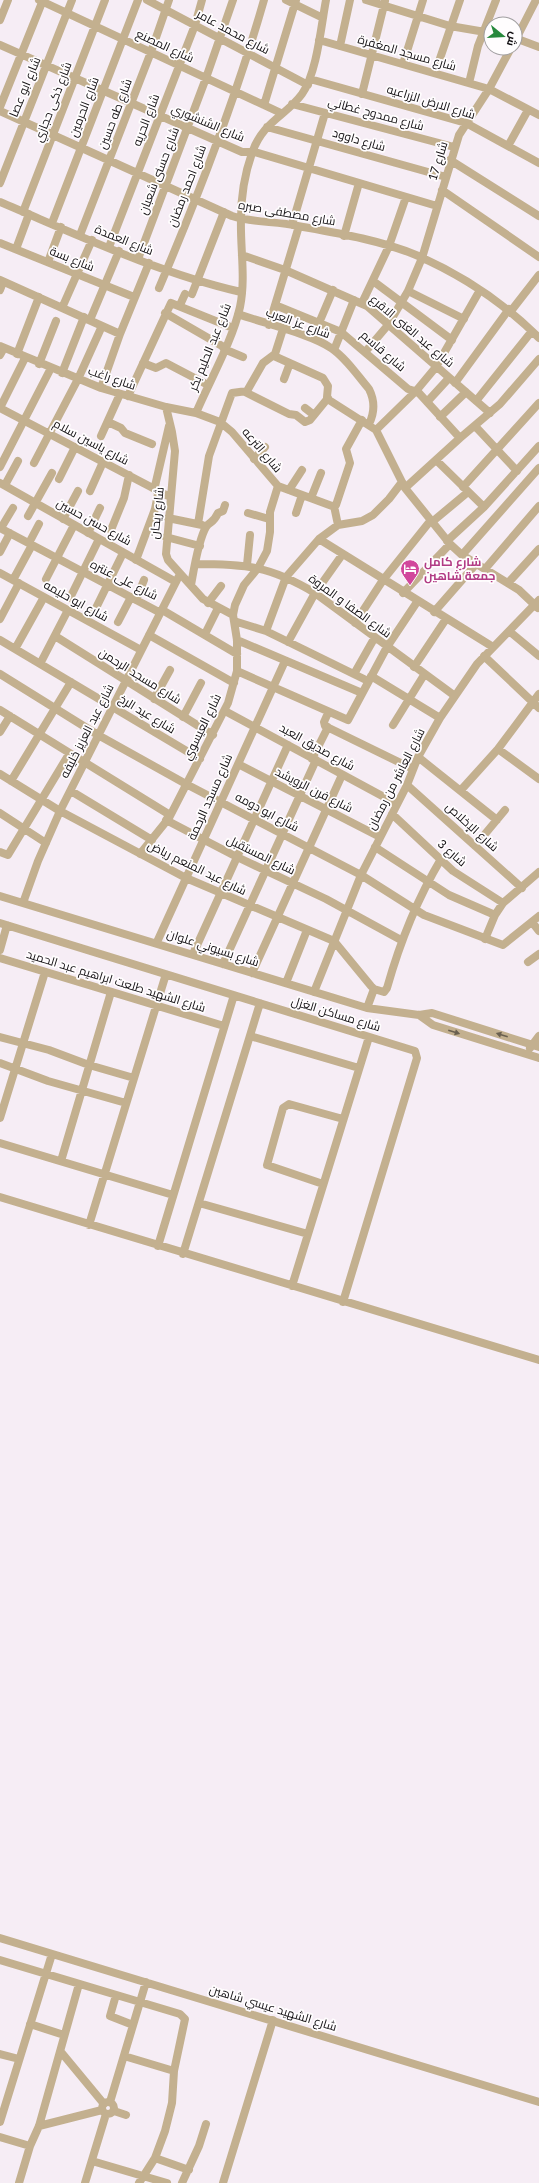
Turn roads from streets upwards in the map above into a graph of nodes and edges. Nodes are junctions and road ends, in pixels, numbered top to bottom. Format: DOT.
graph roads {
  1 [pos="8,0"];
  2 [pos="72,0"];
  3 [pos="105,0"];
  4 [pos="138,0"];
  5 [pos="147,0"];
  6 [pos="169,0"];
  7 [pos="202,0"];
  8 [pos="233,0"];
  9 [pos="264,0"];
  10 [pos="286,0"];
  11 [pos="326,0"];
  12 [pos="350,0"];
  13 [pos="366,0"];
  14 [pos="423,0"];
  15 [pos="460,0"];
  16 [pos="496,0"];
  17 [pos="536,0"];
  18 [pos="42,1"];
  19 [pos="295,2"];
  20 [pos="385,3"];
  21 [pos="166,10"];
  22 [pos="67,13"];
  23 [pos="492,16"];
  24 [pos="416,17"];
  25 [pos="323,18"];
  26 [pos="0,20"];
  27 [pos="195,25"];
  28 [pos="523,25"];
  29 [pos="95,26"];
  30 [pos="450,26"];
  31 [pos="483,32"];
  32 [pos="123,39"];
  33 [pos="220,39"];
  34 [pos="319,40"];
  35 [pos="523,41"];
  36 [pos="483,44"];
  37 [pos="0,45"];
  38 [pos="340,46"];
  39 [pos="539,46"];
  40 [pos="151,52"];
  41 [pos="248,54"];
  42 [pos="21,55"];
  43 [pos="372,55"];
  44 [pos="507,56"];
  45 [pos="403,64"];
  46 [pos="47,66"];
  47 [pos="179,66"];
  48 [pos="276,68"];
  49 [pos="435,73"];
  50 [pos="75,78"];
  51 [pos="206,78"];
  52 [pos="309,82"];
  53 [pos="469,83"];
  54 [pos="489,89"];
  55 [pos="103,91"];
  56 [pos="235,91"];
  57 [pos="362,94"];
  58 [pos="132,103"];
  59 [pos="292,104"];
  60 [pos="264,105"];
  61 [pos="0,107"];
  62 [pos="528,110"];
  63 [pos="0,111"];
  64 [pos="281,113"];
  65 [pos="325,113"];
  66 [pos="539,115"];
  67 [pos="160,116"];
  68 [pos="24,122"];
  69 [pos="466,123"];
  70 [pos="267,127"];
  71 [pos="188,128"];
  72 [pos="53,135"];
  73 [pos="217,141"];
  74 [pos="317,141"];
  75 [pos="508,146"];
  76 [pos="454,147"];
  77 [pos="81,148"];
  78 [pos="253,151"];
  79 [pos="450,160"];
  80 [pos="109,161"];
  81 [pos="539,163"];
  82 [pos="309,168"];
  83 [pos="138,174"];
  84 [pos="446,177"];
  85 [pos="0,183"];
  86 [pos="359,183"];
  87 [pos="166,187"];
  88 [pos="442,190"];
  89 [pos="406,197"];
  90 [pos="196,200"];
  91 [pos="0,202"];
  92 [pos="437,206"];
  93 [pos="224,212"];
  94 [pos="26,213"];
  95 [pos="539,216"];
  96 [pos="241,218"];
  97 [pos="52,223"];
  98 [pos="296,225"];
  99 [pos="61,227"];
  100 [pos="80,235"];
  101 [pos="344,236"];
  102 [pos="92,240"];
  103 [pos="0,243"];
  104 [pos="389,246"];
  105 [pos="110,247"];
  106 [pos="16,250"];
  107 [pos="119,251"];
  108 [pos="242,255"];
  109 [pos="539,257"];
  110 [pos="422,258"];
  111 [pos="138,259"];
  112 [pos="48,262"];
  113 [pos="149,263"];
  114 [pos="167,269"];
  115 [pos="285,270"];
  116 [pos="77,274"];
  117 [pos="539,275"];
  118 [pos="198,280"];
  119 [pos="2,281"];
  120 [pos="373,281"];
  121 [pos="104,285"];
  122 [pos="160,288"];
  123 [pos="0,290"];
  124 [pos="333,290"];
  125 [pos="480,290"];
  126 [pos="408,291"];
  127 [pos="241,292"];
  128 [pos="39,297"];
  129 [pos="134,297"];
  130 [pos="358,302"];
  131 [pos="402,303"];
  132 [pos="180,305"];
  133 [pos="275,305"];
  134 [pos="62,308"];
  135 [pos="166,309"];
  136 [pos="510,310"];
  137 [pos="238,314"];
  138 [pos="87,319"];
  139 [pos="464,319"];
  140 [pos="56,321"];
  141 [pos="319,323"];
  142 [pos="270,325"];
  143 [pos="388,325"];
  144 [pos="102,326"];
  145 [pos="233,328"];
  146 [pos="283,329"];
  147 [pos="532,331"];
  148 [pos="341,332"];
  149 [pos="120,334"];
  150 [pos="539,338"];
  151 [pos="452,340"];
  152 [pos="224,349"];
  153 [pos="1,350"];
  154 [pos="334,350"];
  155 [pos="366,352"];
  156 [pos="17,354"];
  157 [pos="274,356"];
  158 [pos="243,357"];
  159 [pos="25,358"];
  160 [pos="539,359"];
  161 [pos="143,363"];
  162 [pos="290,363"];
  163 [pos="39,364"];
  164 [pos="436,367"];
  165 [pos="51,368"];
  166 [pos="62,373"];
  167 [pos="78,379"];
  168 [pos="284,379"];
  169 [pos="452,381"];
  170 [pos="208,385"];
  171 [pos="101,388"];
  172 [pos="416,391"];
  173 [pos="245,392"];
  174 [pos="466,392"];
  175 [pos="124,395"];
  176 [pos="328,398"];
  177 [pos="476,401"];
  178 [pos="427,402"];
  179 [pos="539,403"];
  180 [pos="166,407"];
  181 [pos="0,408"];
  182 [pos="305,408"];
  183 [pos="196,413"];
  184 [pos="490,413"];
  185 [pos="314,415"];
  186 [pos="440,417"];
  187 [pos="24,420"];
  188 [pos="108,422"];
  189 [pos="170,422"];
  190 [pos="220,422"];
  191 [pos="365,422"];
  192 [pos="475,426"];
  193 [pos="376,430"];
  194 [pos="50,434"];
  195 [pos="102,436"];
  196 [pos="460,438"];
  197 [pos="152,444"];
  198 [pos="539,446"];
  199 [pos="75,447"];
  200 [pos="265,447"];
  201 [pos="497,450"];
  202 [pos="254,459"];
  203 [pos="436,460"];
  204 [pos="18,461"];
  205 [pos="103,462"];
  206 [pos="34,463"];
  207 [pos="0,467"];
  208 [pos="539,468"];
  209 [pos="302,470"];
  210 [pos="517,471"];
  211 [pos="52,473"];
  212 [pos="321,473"];
  213 [pos="129,476"];
  214 [pos="59,479"];
  215 [pos="2,484"];
  216 [pos="404,485"];
  217 [pos="278,486"];
  218 [pos="156,490"];
  219 [pos="289,490"];
  220 [pos="465,490"];
  221 [pos="78,491"];
  222 [pos="90,491"];
  223 [pos="302,495"];
  224 [pos="170,497"];
  225 [pos="311,498"];
  226 [pos="35,503"];
  227 [pos="225,505"];
  228 [pos="334,506"];
  229 [pos="539,506"];
  230 [pos="484,507"];
  231 [pos="13,508"];
  232 [pos="100,508"];
  233 [pos="248,513"];
  234 [pos="296,513"];
  235 [pos="28,516"];
  236 [pos="168,518"];
  237 [pos="63,519"];
  238 [pos="269,519"];
  239 [pos="432,521"];
  240 [pos="39,524"];
  241 [pos="74,525"];
  242 [pos="203,525"];
  243 [pos="338,525"];
  244 [pos="1,528"];
  245 [pos="111,530"];
  246 [pos="10,533"];
  247 [pos="88,533"];
  248 [pos="250,535"];
  249 [pos="166,537"];
  250 [pos="99,539"];
  251 [pos="319,539"];
  252 [pos="448,542"];
  253 [pos="30,544"];
  254 [pos="200,546"];
  255 [pos="539,549"];
  256 [pos="0,552"];
  257 [pos="123,553"];
  258 [pos="342,555"];
  259 [pos="462,555"];
  260 [pos="56,558"];
  261 [pos="136,560"];
  262 [pos="195,564"];
  263 [pos="476,564"];
  264 [pos="247,565"];
  265 [pos="258,568"];
  266 [pos="485,569"];
  267 [pos="83,572"];
  268 [pos="0,573"];
  269 [pos="180,574"];
  270 [pos="286,577"];
  271 [pos="46,579"];
  272 [pos="144,580"];
  273 [pos="383,580"];
  274 [pos="16,582"];
  275 [pos="176,582"];
  276 [pos="508,583"];
  277 [pos="108,585"];
  278 [pos="191,585"];
  279 [pos="221,586"];
  280 [pos="315,593"];
  281 [pos="403,593"];
  282 [pos="44,597"];
  283 [pos="70,598"];
  284 [pos="133,598"];
  285 [pos="417,602"];
  286 [pos="208,603"];
  287 [pos="538,604"];
  288 [pos="218,608"];
  289 [pos="68,610"];
  290 [pos="161,611"];
  291 [pos="94,612"];
  292 [pos="434,612"];
  293 [pos="0,618"];
  294 [pos="233,618"];
  295 [pos="446,619"];
  296 [pos="118,622"];
  297 [pos="355,622"];
  298 [pos="509,631"];
  299 [pos="266,632"];
  300 [pos="205,634"];
  301 [pos="149,635"];
  302 [pos="55,636"];
  303 [pos="374,637"];
  304 [pos="0,640"];
  305 [pos="237,640"];
  306 [pos="288,642"];
  307 [pos="387,647"];
  308 [pos="493,647"];
  309 [pos="15,649"];
  310 [pos="141,650"];
  311 [pos="237,654"];
  312 [pos="484,656"];
  313 [pos="539,656"];
  314 [pos="285,661"];
  315 [pos="40,664"];
  316 [pos="414,667"];
  317 [pos="170,670"];
  318 [pos="237,671"];
  319 [pos="0,674"];
  320 [pos="354,674"];
  321 [pos="424,674"];
  322 [pos="370,678"];
  323 [pos="126,681"];
  324 [pos="71,682"];
  325 [pos="201,683"];
  326 [pos="234,683"];
  327 [pos="273,687"];
  328 [pos="362,693"];
  329 [pos="539,694"];
  330 [pos="455,696"];
  331 [pos="154,699"];
  332 [pos="409,699"];
  333 [pos="532,701"];
  334 [pos="112,707"];
  335 [pos="56,708"];
  336 [pos="539,708"];
  337 [pos="0,710"];
  338 [pos="225,711"];
  339 [pos="328,713"];
  340 [pos="10,716"];
  341 [pos="183,717"];
  342 [pos="440,718"];
  343 [pos="393,725"];
  344 [pos="254,727"];
  345 [pos="328,727"];
  346 [pos="0,732"];
  347 [pos="40,735"];
  348 [pos="98,735"];
  349 [pos="213,735"];
  350 [pos="288,745"];
  351 [pos="498,748"];
  352 [pos="69,754"];
  353 [pos="418,757"];
  354 [pos="200,759"];
  355 [pos="314,760"];
  356 [pos="84,763"];
  357 [pos="238,764"];
  358 [pos="413,769"];
  359 [pos="0,774"];
  360 [pos="342,775"];
  361 [pos="539,779"];
  362 [pos="11,781"];
  363 [pos="271,782"];
  364 [pos="186,784"];
  365 [pos="407,785"];
  366 [pos="461,790"];
  367 [pos="70,791"];
  368 [pos="299,796"];
  369 [pos="41,800"];
  370 [pos="221,801"];
  371 [pos="397,804"];
  372 [pos="326,810"];
  373 [pos="505,810"];
  374 [pos="60,811"];
  375 [pos="0,812"];
  376 [pos="392,814"];
  377 [pos="168,818"];
  378 [pos="255,818"];
  379 [pos="497,820"];
  380 [pos="24,828"];
  381 [pos="282,833"];
  382 [pos="380,837"];
  383 [pos="152,840"];
  384 [pos="203,840"];
  385 [pos="46,843"];
  386 [pos="475,846"];
  387 [pos="375,847"];
  388 [pos="309,848"];
  389 [pos="4,853"];
  390 [pos="140,854"];
  391 [pos="237,857"];
  392 [pos="441,859"];
  393 [pos="265,870"];
  394 [pos="539,872"];
  395 [pos="361,874"];
  396 [pos="186,878"];
  397 [pos="427,882"];
  398 [pos="293,883"];
  399 [pos="522,888"];
  400 [pos="220,894"];
  401 [pos="0,896"];
  402 [pos="23,903"];
  403 [pos="503,903"];
  404 [pos="249,907"];
  405 [pos="414,909"];
  406 [pos="346,910"];
  407 [pos="494,915"];
  408 [pos="539,916"];
  409 [pos="277,918"];
  410 [pos="532,922"];
  411 [pos="4,924"];
  412 [pos="307,930"];
  413 [pos="539,931"];
  414 [pos="485,939"];
  415 [pos="401,940"];
  416 [pos="334,941"];
  417 [pos="157,942"];
  418 [pos="0,950"];
  419 [pos="193,954"];
  420 [pos="539,954"];
  421 [pos="0,958"];
  422 [pos="528,962"];
  423 [pos="223,964"];
  424 [pos="45,972"];
  425 [pos="252,973"];
  426 [pos="166,974"];
  427 [pos="286,983"];
  428 [pos="374,989"];
  429 [pos="111,992"];
  430 [pos="314,992"];
  431 [pos="234,995"];
  432 [pos="260,1003"];
  433 [pos="156,1006"];
  434 [pos="367,1008"];
  435 [pos="419,1016"];
  436 [pos="224,1026"];
  437 [pos="250,1036"];
  438 [pos="539,1036"];
  439 [pos="0,1037"];
  440 [pos="368,1037"];
  441 [pos="23,1044"];
  442 [pos="535,1046"];
  443 [pos="527,1054"];
  444 [pos="539,1058"];
  445 [pos="0,1063"];
  446 [pos="89,1065"];
  447 [pos="15,1068"];
  448 [pos="359,1068"];
  449 [pos="134,1078"];
  450 [pos="82,1090"];
  451 [pos="126,1103"];
  452 [pos="0,1118"];
  453 [pos="343,1119"];
  454 [pos="0,1143"];
  455 [pos="61,1161"];
  456 [pos="104,1174"];
  457 [pos="323,1184"];
  458 [pos="173,1195"];
  459 [pos="0,1197"];
  460 [pos="199,1203"];
  461 [pos="89,1225"];
  462 [pos="308,1234"];
  463 [pos="158,1246"];
  464 [pos="183,1254"];
  465 [pos="292,1286"];
  466 [pos="343,1302"];
  467 [pos="539,1360"];
  468 [pos="0,1938"];
  469 [pos="52,1954"];
  470 [pos="0,1960"];
  471 [pos="46,1974"];
  472 [pos="146,1982"];
  473 [pos="79,1984"];
  474 [pos="116,1995"];
  475 [pos="140,2002"];
  476 [pos="273,2020"];
  477 [pos="30,2024"];
  478 [pos="133,2025"];
  479 [pos="64,2035"];
  480 [pos="61,2052"];
  481 [pos="0,2054"];
  482 [pos="124,2056"];
  483 [pos="19,2060"];
  484 [pos="174,2071"];
  485 [pos="3,2100"];
  486 [pos="539,2102"];
  487 [pos="107,2108"];
  488 [pos="126,2115"];
  489 [pos="0,2122"];
  490 [pos="206,2124"];
  491 [pos="39,2126"];
  492 [pos="0,2137"];
  493 [pos="30,2146"];
  494 [pos="155,2158"];
  495 [pos="92,2161"];
  496 [pos="189,2170"];
  497 [pos="141,2180"];
  498 [pos="19,2183"];
  499 [pos="85,2183"];
  500 [pos="167,2183"];
  501 [pos="182,2183"];
  502 [pos="223,2183"];
  1 -- 26 [label="street"];
  2 -- 22 [label="street, شارع ابو عصا"];
  3 -- 29 [label="street, شارع ذكى حجازي"];
  4 -- 32 [label="street, شارع الحرمين"];
  5 -- 21 [label="street, شارع محمد عامر"];
  6 -- 21 [label="street, شارع طه حسين"];
  7 -- 27 [label="street, شارع الحريه"];
  8 -- 33 [label="street, شارع حسنى شعبان"];
  9 -- 41 [label="street, شارع احمد رمضان"];
  10 -- 19 [label="street"];
  11 -- 25 [label="street, شارع عبد الحليم بكر"];
  12 -- 38 [label="street"];
  13 -- 20 [label="street"];
  14 -- 24 [label="street"];
  15 -- 30 [label="street"];
  16 -- 23 [label="street"];
  17 -- 28 [label="street"];
  18 -- 22 [label="street, شارع المصنع"];
  18 -- 42 [label="street"];
  19 -- 25 [label="street"];
  19 -- 48 [label="street"];
  20 -- 24 [label="street"];
  20 -- 43 [label="street"];
  21 -- 27 [label="street, شارع محمد عامر"];
  21 -- 40 [label="street, شارع طه حسين"];
  22 -- 29 [label="street, شارع المصنع"];
  22 -- 46 [label="street, شارع ابو عصا"];
  24 -- 30 [label="street"];
  24 -- 45 [label="street"];
  25 -- 34 [label="street, شارع عبد الحليم بكر"];
  27 -- 33 [label="street, شارع محمد عامر"];
  27 -- 47 [label="street, شارع الحريه"];
  29 -- 32 [label="street, شارع المصنع"];
  29 -- 50 [label="street, شارع ذكى حجازي"];
  30 -- 31 [label="street"];
  30 -- 49 [label="street"];
  32 -- 40 [label="street, شارع المصنع"];
  32 -- 55 [label="street, شارع الحرمين"];
  33 -- 41 [label="street, شارع محمد عامر"];
  33 -- 51 [label="street, شارع حسنى شعبان"];
  34 -- 38 [label="street, شارع مسجد المغفرة"];
  34 -- 52 [label="street, شارع عبد الحليم بكر"];
  35 -- 39 [label="street"];
  36 -- 53 [label="street"];
  37 -- 42 [label="street, شارع الشنشوري"];
  38 -- 43 [label="street, شارع مسجد المغفرة"];
  40 -- 47 [label="street, شارع المصنع"];
  40 -- 58 [label="street, شارع طه حسين"];
  41 -- 48 [label="street, شارع محمد عامر"];
  41 -- 56 [label="street, شارع احمد رمضان"];
  42 -- 46 [label="street, شارع الشنشوري"];
  42 -- 61 [label="street"];
  43 -- 45 [label="street, شارع مسجد المغفرة"];
  43 -- 57 [label="street"];
  44 -- 54 [label="street, شارع 17"];
  45 -- 49 [label="street, شارع مسجد المغفرة"];
  46 -- 50 [label="street, شارع الشنشوري"];
  46 -- 68 [label="street, شارع ابو عصا"];
  47 -- 51 [label="street, شارع المصنع"];
  47 -- 67 [label="street, شارع الحريه"];
  48 -- 52 [label="street, شارع محمد عامر"];
  48 -- 60 [label="street"];
  49 -- 53 [label="street, شارع مسجد المغفرة"];
  50 -- 55 [label="street, شارع الشنشوري"];
  50 -- 72 [label="street, شارع ذكى حجازي"];
  51 -- 56 [label="street, شارع المصنع"];
  51 -- 71 [label="street, شارع حسنى شعبان"];
  52 -- 57 [label="street, شارع الارض الزراعيه"];
  52 -- 59 [label="street, شارع عبد الحليم بكر"];
  53 -- 54 [label="street, شارع مسجد المغفرة"];
  54 -- 62 [label="street, شارع مسجد المغفرة"];
  54 -- 69 [label="street, شارع 17"];
  55 -- 58 [label="street, شارع الشنشوري"];
  55 -- 77 [label="street, شارع الحرمين"];
  56 -- 60 [label="street, شارع المصنع"];
  56 -- 73 [label="street, شارع احمد رمضان"];
  57 -- 69 [label="street, شارع الارض الزراعيه"];
  58 -- 67 [label="street, شارع الشنشوري"];
  58 -- 80 [label="street, شارع طه حسين"];
  59 -- 64 [label="street, شارع عبد الحليم بكر"];
  59 -- 65 [label="street, شارع ممدوح غطاني"];
  60 -- 64 [label="street, شارع المصنع"];
  62 -- 66 [label="street, شارع مسجد المغفرة"];
  62 -- 75 [label="street"];
  63 -- 68 [label="street, شارع مصطفى صبره"];
  64 -- 70 [label="street, شارع عبد الحليم بكر"];
  65 -- 74 [label="street"];
  65 -- 76 [label="street, شارع ممدوح غطاني"];
  67 -- 71 [label="street, شارع الشنشوري"];
  67 -- 83 [label="street, شارع الحريه"];
  68 -- 72 [label="street, شارع مصطفى صبره"];
  68 -- 85 [label="street, شارع ابو عصا"];
  69 -- 75 [label="street, شارع الارض الزراعيه"];
  69 -- 76 [label="street, شارع 17"];
  70 -- 74 [label="street, شارع داوود"];
  70 -- 78 [label="street, شارع عبد الحليم بكر"];
  71 -- 73 [label="street, شارع الشنشوري"];
  71 -- 87 [label="street, شارع حسنى شعبان"];
  72 -- 77 [label="street, شارع مصطفى صبره"];
  72 -- 94 [label="street, شارع ذكى حجازي"];
  73 -- 78 [label="street, شارع الشنشوري"];
  73 -- 90 [label="street, شارع احمد رمضان"];
  74 -- 82 [label="street"];
  74 -- 84 [label="street, شارع داوود"];
  75 -- 81 [label="street, شارع الارض الزراعيه"];
  76 -- 79 [label="street, شارع 17"];
  77 -- 80 [label="street, شارع مصطفى صبره"];
  77 -- 97 [label="street, شارع الحرمين"];
  78 -- 82 [label="street, شارع الشنشوري"];
  78 -- 96 [label="street, شارع عبد الحليم بكر"];
  79 -- 84 [label="street, شارع 17"];
  79 -- 95 [label="street"];
  80 -- 83 [label="street, شارع مصطفى صبره"];
  80 -- 100 [label="street, شارع طه حسين"];
  82 -- 86 [label="street, شارع الشنشوري"];
  82 -- 98 [label="street"];
  83 -- 87 [label="street, شارع مصطفى صبره"];
  83 -- 105 [label="street, شارع الحريه"];
  84 -- 88 [label="street, شارع 17"];
  86 -- 89 [label="street, شارع الشنشوري"];
  86 -- 101 [label="street"];
  87 -- 90 [label="street, شارع مصطفى صبره"];
  87 -- 111 [label="street, شارع حسنى شعبان"];
  88 -- 92 [label="street, شارع 17"];
  88 -- 109 [label="street"];
  89 -- 92 [label="street, شارع الشنشوري"];
  89 -- 104 [label="street"];
  90 -- 93 [label="street, شارع مصطفى صبره"];
  90 -- 114 [label="street, شارع احمد رمضان"];
  91 -- 94 [label="street, شارع العمدة"];
  92 -- 110 [label="street, شارع 17"];
  93 -- 96 [label="street, شارع مصطفى صبره"];
  93 -- 118 [label="street"];
  94 -- 97 [label="street, شارع العمدة"];
  94 -- 106 [label="street, شارع ذكى حجازي"];
  96 -- 98 [label="street, شارع مصطفى صبره"];
  96 -- 108 [label="street, شارع عبد الحليم بكر"];
  97 -- 99 [label="street, شارع العمدة"];
  98 -- 101 [label="street, شارع مصطفى صبره"];
  98 -- 115 [label="street"];
  99 -- 100 [label="street, شارع العمدة"];
  99 -- 112 [label="street"];
  100 -- 102 [label="street, شارع العمدة"];
  101 -- 104 [label="street, شارع مصطفى صبره"];
  102 -- 105 [label="street, شارع العمدة"];
  102 -- 116 [label="street"];
  103 -- 106 [label="street, شارع بسة"];
  104 -- 110 [label="street, شارع مصطفى صبره"];
  104 -- 120 [label="street"];
  105 -- 107 [label="street, شارع العمدة"];
  106 -- 112 [label="street, شارع بسة"];
  107 -- 111 [label="street, شارع العمدة"];
  107 -- 121 [label="street"];
  108 -- 115 [label="street, شارع عبد الغنى الاقرع"];
  108 -- 127 [label="street, شارع عبد الحليم بكر"];
  110 -- 125 [label="street, شارع مصطفى صبره"];
  110 -- 126 [label="street, شارع 17"];
  111 -- 113 [label="street, شارع العمدة"];
  112 -- 116 [label="street, شارع بسة"];
  113 -- 114 [label="street, شارع العمدة"];
  113 -- 129 [label="street"];
  114 -- 118 [label="street, شارع العمدة"];
  114 -- 122 [label="street, شارع احمد رمضان"];
  115 -- 124 [label="street, شارع عبد الغنى الاقرع"];
  115 -- 133 [label="street"];
  116 -- 121 [label="street, شارع بسة"];
  116 -- 134 [label="street"];
  117 -- 136 [label="street"];
  118 -- 127 [label="street, شارع العمدة"];
  118 -- 132 [label="street"];
  119 -- 123 [label="street"];
  119 -- 128 [label="street"];
  120 -- 130 [label="street"];
  120 -- 131 [label="street"];
  121 -- 129 [label="street, شارع بسة"];
  121 -- 138 [label="street"];
  124 -- 130 [label="street, شارع عبد الغنى الاقرع"];
  124 -- 141 [label="street"];
  125 -- 136 [label="street, شارع مصطفى صبره"];
  125 -- 139 [label="street"];
  126 -- 131 [label="street, شارع 17"];
  126 -- 139 [label="street"];
  127 -- 137 [label="street, شارع عبد الحليم بكر"];
  128 -- 134 [label="street"];
  128 -- 156 [label="street"];
  129 -- 149 [label="street"];
  130 -- 143 [label="street, شارع عبد الغنى الاقرع"];
  130 -- 148 [label="street"];
  131 -- 143 [label="street, شارع 17"];
  131 -- 151 [label="street"];
  132 -- 135 [label="street"];
  132 -- 145 [label="street"];
  133 -- 141 [label="street, شارع قاسم"];
  133 -- 142 [label="street"];
  134 -- 138 [label="street"];
  135 -- 152 [label="street"];
  135 -- 161 [label="street"];
  136 -- 147 [label="street, شارع مصطفى صبره"];
  136 -- 169 [label="street"];
  137 -- 142 [label="street, شارع عز العرب"];
  137 -- 145 [label="street, شارع عبد الحليم بكر"];
  138 -- 144 [label="street"];
  138 -- 166 [label="street"];
  139 -- 151 [label="street"];
  140 -- 163 [label="street"];
  141 -- 148 [label="street, شارع قاسم"];
  142 -- 146 [label="street, شارع عز العرب"];
  143 -- 155 [label="street, شارع 17"];
  143 -- 164 [label="street, شارع عبد الغنى الاقرع"];
  144 -- 149 [label="street"];
  144 -- 167 [label="street"];
  145 -- 152 [label="street, شارع عبد الحليم بكر"];
  146 -- 154 [label="street, شارع عز العرب"];
  146 -- 157 [label="street"];
  147 -- 150 [label="street, شارع مصطفى صبره"];
  147 -- 177 [label="street"];
  148 -- 154 [label="street"];
  148 -- 155 [label="street, شارع قاسم"];
  149 -- 171 [label="street"];
  151 -- 164 [label="street"];
  152 -- 158 [label="street"];
  152 -- 170 [label="street, شارع عبد الحليم بكر"];
  153 -- 156 [label="street, شارع راغب"];
  154 -- 191 [label="street, شارع عز العرب"];
  155 -- 172 [label="street, شارع قاسم"];
  156 -- 159 [label="street, شارع راغب"];
  157 -- 162 [label="street"];
  157 -- 173 [label="street"];
  159 -- 163 [label="street, شارع راغب"];
  159 -- 181 [label="street"];
  160 -- 184 [label="street"];
  161 -- 170 [label="street"];
  161 -- 175 [label="street"];
  162 -- 168 [label="street"];
  162 -- 176 [label="street"];
  163 -- 165 [label="street, شارع راغب"];
  164 -- 169 [label="street, شارع عبد الغنى الاقرع"];
  164 -- 172 [label="street"];
  165 -- 166 [label="street, شارع راغب"];
  165 -- 187 [label="street"];
  166 -- 167 [label="street, شارع راغب"];
  167 -- 171 [label="street, شارع راغب"];
  167 -- 194 [label="street"];
  169 -- 174 [label="street, شارع عبد الغنى الاقرع"];
  169 -- 178 [label="street"];
  170 -- 183 [label="street, شارع عبد الحليم بكر"];
  171 -- 175 [label="street, شارع راغب"];
  172 -- 178 [label="street, شارع قاسم"];
  172 -- 193 [label="street"];
  173 -- 185 [label="street"];
  173 -- 190 [label="street"];
  174 -- 177 [label="street, شارع عبد الغنى الاقرع"];
  174 -- 186 [label="street"];
  175 -- 180 [label="street, شارع راغب"];
  175 -- 188 [label="street"];
  176 -- 185 [label="street"];
  176 -- 191 [label="street"];
  177 -- 184 [label="street, شارع عبد الغنى الاقرع"];
  178 -- 186 [label="street, شارع قاسم"];
  179 -- 201 [label="street"];
  180 -- 183 [label="street, شارع راغب"];
  180 -- 189 [label="street, شارع ريحان"];
  181 -- 187 [label="street, شارع ياسين سلام"];
  182 -- 185 [label="street"];
  183 -- 190 [label="street, شارع راغب"];
  184 -- 192 [label="street"];
  186 -- 196 [label="street, شارع قاسم"];
  187 -- 194 [label="street, شارع ياسين سلام"];
  187 -- 207 [label="street"];
  188 -- 195 [label="street"];
  188 -- 197 [label="street"];
  189 -- 218 [label="street"];
  189 -- 224 [label="street, شارع ريحان"];
  190 -- 202 [label="street, شارع الترعه"];
  190 -- 242 [label="street"];
  191 -- 193 [label="street"];
  191 -- 228 [label="street"];
  192 -- 196 [label="street"];
  192 -- 201 [label="street"];
  193 -- 216 [label="street"];
  194 -- 199 [label="street, شارع ياسين سلام"];
  194 -- 206 [label="street"];
  196 -- 203 [label="street"];
  198 -- 210 [label="street"];
  199 -- 205 [label="street, شارع ياسين سلام"];
  199 -- 214 [label="street"];
  200 -- 202 [label="street"];
  201 -- 210 [label="street"];
  201 -- 220 [label="street"];
  202 -- 217 [label="street, شارع الترعه"];
  203 -- 216 [label="street"];
  203 -- 220 [label="street"];
  204 -- 215 [label="street"];
  205 -- 213 [label="street, شارع ياسين سلام"];
  205 -- 222 [label="street"];
  208 -- 259 [label="street"];
  209 -- 219 [label="street"];
  210 -- 230 [label="street"];
  211 -- 226 [label="street"];
  212 -- 225 [label="street"];
  213 -- 218 [label="street, شارع ياسين سلام"];
  213 -- 245 [label="street"];
  215 -- 226 [label="street, شارع حسن حسين"];
  216 -- 239 [label="street"];
  216 -- 243 [label="street"];
  217 -- 219 [label="street, شارع الترعه"];
  217 -- 238 [label="street, شارع العيسوي"];
  218 -- 224 [label="street, شارع ياسين سلام"];
  218 -- 261 [label="street"];
  219 -- 223 [label="street, شارع الترعه"];
  220 -- 230 [label="street"];
  220 -- 239 [label="street"];
  221 -- 237 [label="street"];
  223 -- 225 [label="street, شارع الترعه"];
  223 -- 234 [label="street"];
  224 -- 236 [label="street, شارع ريحان"];
  225 -- 228 [label="street, شارع الترعه"];
  226 -- 235 [label="street"];
  226 -- 237 [label="street, شارع حسن حسين"];
  227 -- 242 [label="street"];
  228 -- 243 [label="street"];
  229 -- 266 [label="street"];
  230 -- 252 [label="street"];
  231 -- 244 [label="street"];
  232 -- 247 [label="street"];
  233 -- 238 [label="street"];
  236 -- 242 [label="street"];
  236 -- 249 [label="street, شارع ريحان"];
  237 -- 241 [label="street, شارع حسن حسين"];
  238 -- 265 [label="street, شارع العيسوي"];
  239 -- 252 [label="street"];
  239 -- 273 [label="street"];
  240 -- 253 [label="street"];
  241 -- 247 [label="street, شارع حسن حسين"];
  241 -- 260 [label="street"];
  242 -- 254 [label="street"];
  243 -- 251 [label="street"];
  244 -- 246 [label="street, شارع على عنتره"];
  246 -- 253 [label="street, شارع على عنتره"];
  246 -- 256 [label="street"];
  247 -- 250 [label="street, شارع حسن حسين"];
  248 -- 264 [label="street"];
  249 -- 254 [label="street"];
  249 -- 269 [label="street, شارع ريحان"];
  250 -- 257 [label="street, شارع حسن حسين"];
  250 -- 267 [label="street"];
  251 -- 258 [label="street"];
  251 -- 270 [label="street"];
  252 -- 259 [label="street"];
  252 -- 281 [label="street"];
  253 -- 260 [label="street, شارع على عنتره"];
  253 -- 274 [label="street"];
  254 -- 262 [label="street"];
  255 -- 276 [label="street"];
  257 -- 261 [label="street, شارع حسن حسين"];
  257 -- 277 [label="street"];
  258 -- 273 [label="street"];
  258 -- 280 [label="street"];
  259 -- 263 [label="street"];
  260 -- 267 [label="street, شارع على عنتره"];
  260 -- 271 [label="street"];
  261 -- 275 [label="street, شارع حسن حسين"];
  262 -- 264 [label="street, شارع الصفا و المروة"];
  262 -- 278 [label="street"];
  263 -- 266 [label="street"];
  263 -- 292 [label="street"];
  264 -- 265 [label="street, شارع الصفا و المروة"];
  265 -- 270 [label="street, شارع الصفا و المروة"];
  265 -- 294 [label="street, شارع العيسوي"];
  266 -- 276 [label="street"];
  267 -- 277 [label="street, شارع على عنتره"];
  267 -- 283 [label="street"];
  268 -- 274 [label="street, شارع ابو حليمه"];
  269 -- 275 [label="street, شارع عبد العزيز خليفه"];
  269 -- 278 [label="street, شارع ريحان"];
  270 -- 280 [label="street, شارع الصفا و المروة"];
  270 -- 299 [label="street"];
  272 -- 284 [label="street"];
  273 -- 281 [label="street"];
  273 -- 297 [label="street"];
  274 -- 282 [label="street, شارع ابو حليمه"];
  274 -- 293 [label="street"];
  275 -- 290 [label="street, شارع عبد العزيز خليفه"];
  276 -- 287 [label="street"];
  277 -- 284 [label="street, شارع على عنتره"];
  277 -- 291 [label="street"];
  278 -- 286 [label="street, شارع ريحان"];
  279 -- 286 [label="street"];
  280 -- 297 [label="street, شارع الصفا و المروة"];
  280 -- 306 [label="street"];
  281 -- 285 [label="street"];
  282 -- 289 [label="street, شارع ابو حليمه"];
  282 -- 309 [label="street"];
  284 -- 290 [label="street, شارع على عنتره"];
  284 -- 296 [label="street"];
  285 -- 292 [label="street"];
  285 -- 307 [label="street"];
  286 -- 288 [label="street, شارع ريحان"];
  287 -- 298 [label="street, شارع العاشر من رمضان"];
  288 -- 294 [label="street, شارع ريحان"];
  288 -- 300 [label="street"];
  289 -- 302 [label="street"];
  289 -- 310 [label="street, شارع ابو حليمه"];
  290 -- 300 [label="street, شارع على عنتره"];
  290 -- 301 [label="street, شارع عبد العزيز خليفه"];
  292 -- 295 [label="street"];
  294 -- 299 [label="street, شارع ريحان"];
  294 -- 305 [label="street, شارع العيسوي"];
  295 -- 308 [label="street"];
  295 -- 316 [label="street"];
  297 -- 303 [label="street, شارع الصفا و المروة"];
  298 -- 308 [label="street, شارع العاشر من رمضان"];
  298 -- 313 [label="street"];
  299 -- 306 [label="street, شارع ريحان"];
  300 -- 311 [label="street, شارع على عنتره"];
  301 -- 310 [label="street, شارع عبد العزيز خليفه"];
  301 -- 326 [label="street"];
  302 -- 315 [label="street"];
  302 -- 323 [label="street, شارع مسجد الرحمن"];
  303 -- 307 [label="street, شارع الصفا و المروة"];
  303 -- 320 [label="street"];
  304 -- 309 [label="street, شارع عيد الرخ"];
  305 -- 311 [label="street, شارع العيسوي"];
  305 -- 314 [label="street"];
  306 -- 320 [label="street, شارع ريحان"];
  307 -- 316 [label="street, شارع الصفا و المروة"];
  307 -- 322 [label="street"];
  308 -- 312 [label="street, شارع العاشر من رمضان"];
  309 -- 315 [label="street, شارع عيد الرخ"];
  310 -- 323 [label="street, شارع عبد العزيز خليفه"];
  311 -- 318 [label="street, شارع العيسوي"];
  312 -- 330 [label="street, شارع العاشر من رمضان"];
  312 -- 333 [label="street"];
  314 -- 327 [label="street, شارع مسجد الرحمة"];
  314 -- 328 [label="street"];
  315 -- 324 [label="street, شارع عيد الرخ"];
  316 -- 321 [label="street, شارع الصفا و المروة"];
  317 -- 331 [label="street"];
  318 -- 326 [label="street, شارع العيسوي"];
  318 -- 327 [label="street"];
  319 -- 335 [label="street, شارع ابو دومه"];
  320 -- 322 [label="street, شارع ريحان"];
  321 -- 330 [label="street, شارع الصفا و المروة"];
  321 -- 332 [label="street"];
  322 -- 328 [label="street"];
  322 -- 332 [label="street, شارع ريحان"];
  323 -- 331 [label="street, شارع مسجد الرحمن"];
  323 -- 334 [label="street, شارع عبد العزيز خليفه"];
  324 -- 334 [label="street, شارع عيد الرخ"];
  324 -- 335 [label="street"];
  325 -- 341 [label="street"];
  326 -- 338 [label="street, شارع العيسوي"];
  327 -- 339 [label="street"];
  327 -- 344 [label="street, شارع مسجد الرحمة"];
  328 -- 339 [label="street"];
  329 -- 333 [label="street"];
  330 -- 342 [label="street, شارع العاشر من رمضان"];
  331 -- 341 [label="street, شارع مسجد الرحمن"];
  332 -- 342 [label="street, شارع ريحان"];
  332 -- 343 [label="street"];
  333 -- 336 [label="street"];
  333 -- 351 [label="street"];
  334 -- 348 [label="street, شارع عبد العزيز خليفه"];
  334 -- 354 [label="street, شارع عيد الرخ"];
  335 -- 347 [label="street"];
  335 -- 348 [label="street, شارع ابو دومه"];
  337 -- 340 [label="street, شارع المستقبل"];
  338 -- 344 [label="street, شارع صديق العبد"];
  338 -- 349 [label="street, شارع العيسوي"];
  339 -- 345 [label="street"];
  340 -- 346 [label="street"];
  340 -- 347 [label="street, شارع المستقبل"];
  341 -- 349 [label="street, شارع مسجد الرحمن"];
  342 -- 353 [label="street, شارع العاشر من رمضان"];
  344 -- 350 [label="street, شارع صديق العبد"];
  344 -- 357 [label="street, شارع مسجد الرحمة"];
  345 -- 355 [label="street"];
  345 -- 358 [label="street"];
  347 -- 352 [label="street, شارع المستقبل"];
  347 -- 362 [label="street"];
  348 -- 356 [label="street, شارع عبد العزيز خليفه"];
  348 -- 364 [label="street, شارع ابو دومه"];
  349 -- 354 [label="street, شارع العيسوي"];
  350 -- 355 [label="street, شارع صديق العبد"];
  350 -- 363 [label="street"];
  351 -- 361 [label="street"];
  351 -- 366 [label="street"];
  352 -- 356 [label="street, شارع المستقبل"];
  352 -- 369 [label="street"];
  353 -- 358 [label="street, شارع العاشر من رمضان"];
  353 -- 366 [label="street"];
  354 -- 364 [label="street, شارع العيسوي"];
  355 -- 360 [label="street, شارع صديق العبد"];
  355 -- 368 [label="street"];
  356 -- 367 [label="street, شارع عبد العزيز خليفه"];
  356 -- 377 [label="street, شارع المستقبل"];
  357 -- 363 [label="street, شارع فرن الرويشد"];
  357 -- 370 [label="street, شارع مسجد الرحمة"];
  358 -- 365 [label="street, شارع العاشر من رمضان"];
  359 -- 362 [label="street, شارع عبد المنعم رياض"];
  360 -- 371 [label="street, شارع صديق العبد"];
  360 -- 372 [label="street"];
  362 -- 369 [label="street, شارع عبد المنعم رياض"];
  363 -- 368 [label="street, شارع فرن الرويشد"];
  363 -- 378 [label="street"];
  364 -- 370 [label="street, شارع ابو دومه"];
  364 -- 377 [label="street, شارع العيسوي"];
  365 -- 371 [label="street, شارع العاشر من رمضان"];
  365 -- 386 [label="street, شارع الإخلاص"];
  366 -- 379 [label="street"];
  367 -- 374 [label="street, شارع عبد العزيز خليفه"];
  367 -- 383 [label="street"];
  368 -- 372 [label="street, شارع فرن الرويشد"];
  368 -- 381 [label="street"];
  369 -- 374 [label="street, شارع عبد المنعم رياض"];
  369 -- 380 [label="street"];
  370 -- 378 [label="street, شارع ابو دومه"];
  370 -- 384 [label="street, شارع مسجد الرحمة"];
  371 -- 376 [label="street, شارع العاشر من رمضان"];
  372 -- 382 [label="street, شارع فرن الرويشد"];
  372 -- 388 [label="street"];
  373 -- 379 [label="street"];
  374 -- 385 [label="street, شارع عبد العزيز خليفه"];
  374 -- 390 [label="street, شارع عبد المنعم رياض"];
  375 -- 380 [label="street"];
  376 -- 382 [label="street, شارع العاشر من رمضان"];
  376 -- 392 [label="street, شارع 3"];
  377 -- 383 [label="street, شارع العيسوي"];
  377 -- 384 [label="street, شارع المستقبل"];
  378 -- 381 [label="street, شارع ابو دومه"];
  378 -- 391 [label="street"];
  379 -- 386 [label="street"];
  380 -- 385 [label="street"];
  380 -- 389 [label="street"];
  381 -- 388 [label="street, شارع ابو دومه"];
  381 -- 393 [label="street"];
  382 -- 387 [label="street, شارع العاشر من رمضان"];
  383 -- 390 [label="street, شارع العيسوي"];
  384 -- 391 [label="street, شارع المستقبل"];
  384 -- 396 [label="street, شارع مسجد الرحمة"];
  385 -- 402 [label="street, شارع عبد العزيز خليفه"];
  386 -- 399 [label="street, شارع الإخلاص"];
  387 -- 395 [label="street, شارع العاشر من رمضان"];
  387 -- 397 [label="street"];
  388 -- 395 [label="street, شارع ابو دومه"];
  388 -- 398 [label="street"];
  390 -- 396 [label="street, شارع عبد المنعم رياض"];
  391 -- 393 [label="street, شارع المستقبل"];
  391 -- 400 [label="street"];
  392 -- 397 [label="street"];
  392 -- 403 [label="street, شارع 3"];
  393 -- 398 [label="street, شارع المستقبل"];
  393 -- 404 [label="street"];
  394 -- 399 [label="street"];
  395 -- 405 [label="street, شارع ابو دومه"];
  395 -- 406 [label="street, شارع العاشر من رمضان"];
  396 -- 400 [label="street, شارع عبد المنعم رياض"];
  396 -- 417 [label="street, شارع مسجد الرحمة"];
  397 -- 405 [label="street"];
  397 -- 407 [label="street"];
  398 -- 406 [label="street, شارع المستقبل"];
  398 -- 409 [label="street"];
  399 -- 403 [label="street"];
  400 -- 404 [label="street, شارع عبد المنعم رياض"];
  400 -- 419 [label="street"];
  401 -- 402 [label="street, شارع بسيوني علوان"];
  402 -- 417 [label="street, شارع بسيوني علوان"];
  403 -- 407 [label="street"];
  404 -- 409 [label="street, شارع عبد المنعم رياض"];
  404 -- 423 [label="street"];
  405 -- 414 [label="street, شارع ابو دومه"];
  405 -- 415 [label="street"];
  406 -- 415 [label="street, شارع المستقبل"];
  406 -- 416 [label="street, شارع العاشر من رمضان"];
  407 -- 414 [label="street"];
  408 -- 410 [label="street"];
  409 -- 412 [label="street, شارع عبد المنعم رياض"];
  409 -- 425 [label="street"];
  410 -- 413 [label="street"];
  410 -- 414 [label="street, شارع ابو دومه"];
  411 -- 418 [label="street"];
  411 -- 426 [label="street, شارع مساكن الغزل"];
  412 -- 416 [label="street, شارع عبد المنعم رياض"];
  412 -- 427 [label="street"];
  415 -- 428 [label="street"];
  416 -- 428 [label="street, شارع عبد المنعم رياض"];
  416 -- 430 [label="street, شارع العاشر من رمضان"];
  417 -- 419 [label="street, شارع بسيوني علوان"];
  419 -- 423 [label="street, شارع بسيوني علوان"];
  420 -- 422 [label="street"];
  421 -- 424 [label="street, شارع الشهيد طلعت ابراهيم عبد الحميد"];
  423 -- 425 [label="street, شارع بسيوني علوان"];
  424 -- 429 [label="street, شارع الشهيد طلعت ابراهيم عبد الحميد"];
  424 -- 441 [label="street"];
  425 -- 427 [label="street, شارع بسيوني علوان"];
  426 -- 431 [label="street, شارع مساكن الغزل"];
  426 -- 433 [label="street"];
  427 -- 430 [label="street, شارع بسيوني علوان"];
  428 -- 434 [label="street"];
  429 -- 433 [label="street, شارع الشهيد طلعت ابراهيم عبد الحميد"];
  429 -- 446 [label="street"];
  430 -- 434 [label="street, شارع بسيوني علوان"];
  431 -- 432 [label="street, شارع مساكن الغزل"];
  431 -- 436 [label="street"];
  432 -- 437 [label="street"];
  432 -- 440 [label="street, شارع مساكن الغزل"];
  433 -- 436 [label="street, شارع الشهيد طلعت ابراهيم عبد الحميد"];
  433 -- 449 [label="street"];
  434 -- 435 [label="street, شارع بسيوني علوان"];
  442 -- 435 [label="street, شارع بسيوني علوان, one-way"];
  435 -- 443 [label="street, شارع بسيوني علوان, one-way"];
  436 -- 458 [label="street"];
  437 -- 448 [label="street"];
  437 -- 460 [label="street"];
  438 -- 442 [label="street"];
  439 -- 441 [label="street"];
  440 -- 448 [label="street"];
  440 -- 466 [label="street, شارع مساكن الغزل"];
  441 -- 446 [label="street"];
  441 -- 447 [label="street"];
  442 -- 443 [label="street"];
  443 -- 444 [label="street, شارع بسيوني علوان"];
  445 -- 447 [label="street"];
  446 -- 449 [label="street"];
  446 -- 450 [label="street"];
  447 -- 450 [label="street"];
  447 -- 452 [label="street"];
  448 -- 453 [label="street"];
  449 -- 451 [label="street"];
  450 -- 451 [label="street"];
  450 -- 455 [label="street"];
  451 -- 456 [label="street"];
  453 -- 457 [label="street"];
  453 -- 457 [label="street"];
  454 -- 455 [label="street"];
  455 -- 456 [label="street"];
  456 -- 458 [label="street"];
  456 -- 461 [label="street"];
  457 -- 462 [label="street"];
  458 -- 463 [label="street"];
  459 -- 461 [label="street"];
  460 -- 462 [label="street"];
  460 -- 464 [label="street"];
  461 -- 463 [label="street"];
  462 -- 465 [label="street"];
  463 -- 464 [label="street"];
  464 -- 465 [label="street"];
  465 -- 466 [label="street"];
  466 -- 467 [label="street"];
  468 -- 469 [label="street, شارع الشهيد عيسي شاهين"];
  469 -- 471 [label="street"];
  469 -- 472 [label="street, شارع الشهيد عيسي شاهين"];
  470 -- 471 [label="street"];
  471 -- 473 [label="street"];
  471 -- 477 [label="street"];
  472 -- 475 [label="street"];
  472 -- 476 [label="street, شارع الشهيد عيسي شاهين"];
  473 -- 474 [label="street"];
  473 -- 479 [label="street"];
  474 -- 475 [label="street"];
  474 -- 478 [label="street"];
  475 -- 478 [label="street"];
  475 -- 484 [label="street"];
  476 -- 486 [label="street, شارع الشهيد عيسي شاهين"];
  476 -- 502 [label="street"];
  477 -- 479 [label="street"];
  477 -- 483 [label="street"];
  478 -- 482 [label="street"];
  479 -- 480 [label="street"];
  480 -- 487 [label="street"];
  480 -- 491 [label="street"];
  481 -- 483 [label="street"];
  482 -- 484 [label="street"];
  482 -- 487 [label="street"];
  483 -- 485 [label="street"];
  484 -- 494 [label="street"];
  485 -- 489 [label="street"];
  487 -- 488 [label="street"];
  487 -- 491 [label="street"];
  487 -- 495 [label="street"];
  490 -- 496 [label="street"];
  491 -- 493 [label="street"];
  492 -- 493 [label="street"];
  493 -- 498 [label="street"];
  494 -- 496 [label="street"];
  494 -- 497 [label="street"];
  495 -- 497 [label="street"];
  495 -- 499 [label="street"];
  496 -- 501 [label="street"];
  497 -- 500 [label="street"];
}
